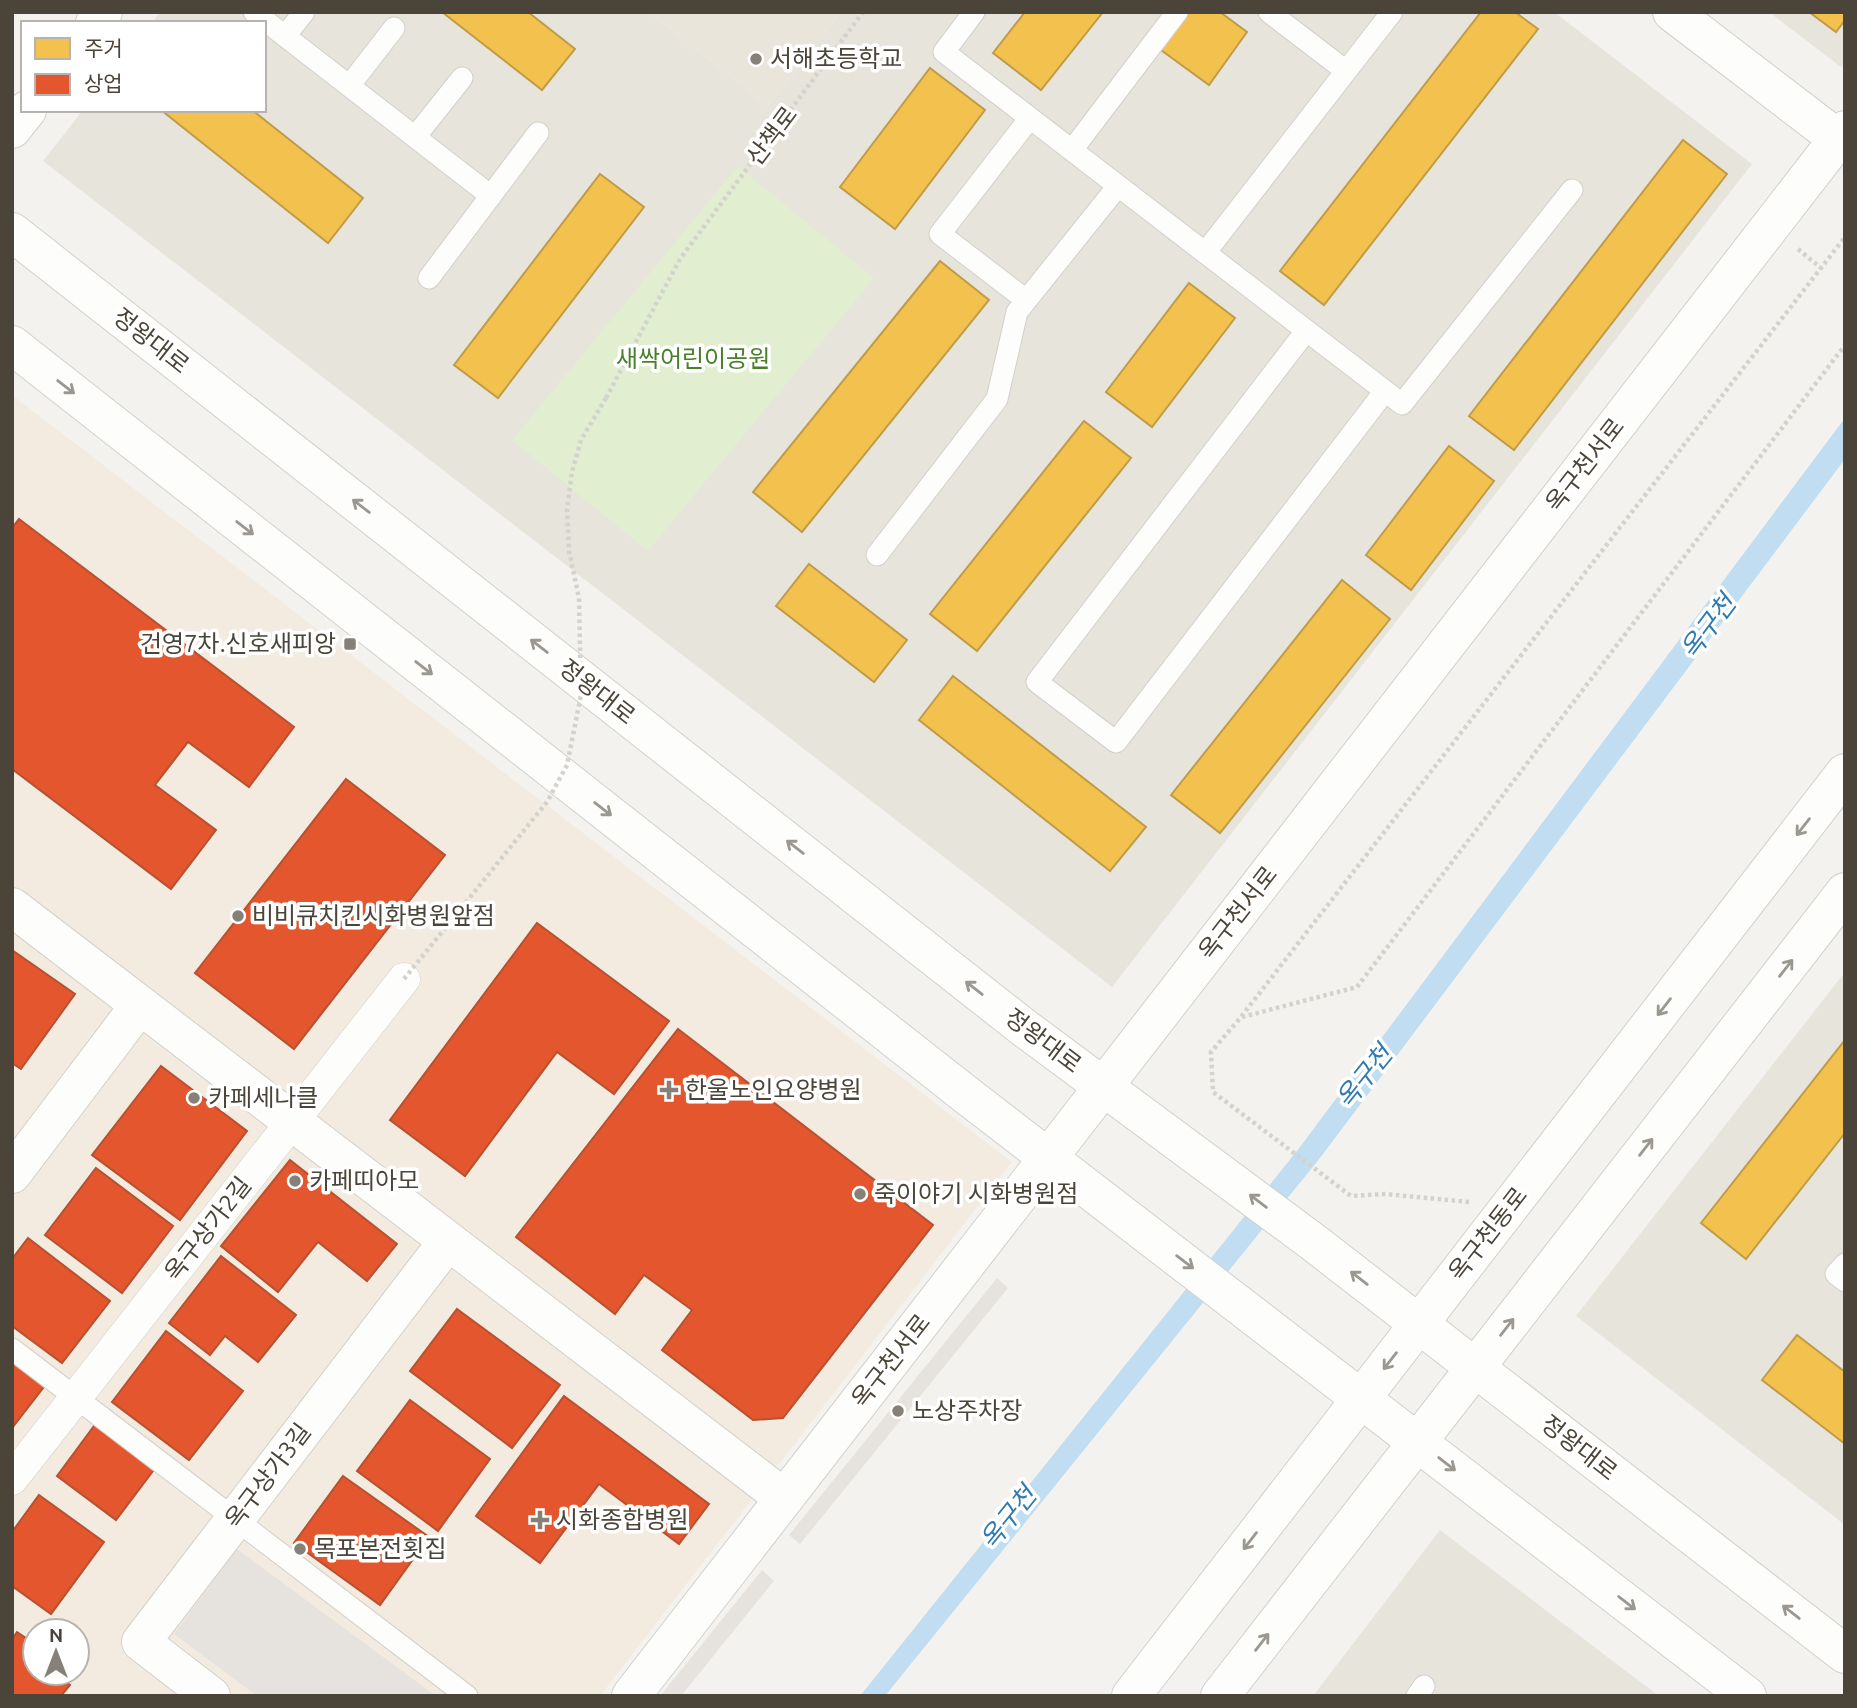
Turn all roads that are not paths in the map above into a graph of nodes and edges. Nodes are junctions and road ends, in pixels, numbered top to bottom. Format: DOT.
graph roads {
  1 [pos="304,12"];
  2 [pos="974,12"];
  3 [pos="1177,12"];
  4 [pos="1269,12"];
  5 [pos="1392,12"];
  6 [pos="1672,12"];
  7 [pos="266,21"];
  8 [pos="394,28"];
  9 [pos="285,36"];
  10 [pos="1346,71"];
  11 [pos="462,78"];
  12 [pos="349,86"];
  13 [pos="25,112"];
  14 [pos="1030,118"];
  15 [pos="12,129"];
  16 [pos="538,133"];
  17 [pos="1841,135"];
  18 [pos="415,137"];
  19 [pos="1072,150"];
  20 [pos="1118,186"];
  21 [pos="1572,190"];
  22 [pos="491,196"];
  23 [pos="12,232"];
  24 [pos="1205,253"];
  25 [pos="429,278"];
  26 [pos="1026,300"];
  27 [pos="1306,331"];
  28 [pos="12,345"];
  29 [pos="1385,391"];
  30 [pos="877,555"];
  31 [pos="1845,773"];
  32 [pos="1845,892"];
  33 [pos="12,907"];
  34 [pos="404,979"];
  35 [pos="140,1005"];
  36 [pos="1104,1086"];
  37 [pos="292,1122"];
  38 [pos="1049,1158"];
  39 [pos="12,1174"];
  40 [pos="448,1241"];
  41 [pos="1845,1264"];
  42 [pos="1845,1281"];
  43 [pos="1419,1324"];
  44 [pos="12,1349"];
  45 [pos="1475,1368"];
  46 [pos="76,1398"];
  47 [pos="1361,1398"];
  48 [pos="1418,1441"];
  49 [pos="12,1479"];
  50 [pos="784,1498"];
  51 [pos="235,1519"];
  52 [pos="1845,1654"];
  53 [pos="211,1696"];
  54 [pos="467,1696"];
  55 [pos="631,1696"];
  56 [pos="1131,1696"];
  57 [pos="1220,1696"];
  58 [pos="1747,1696"];
  1 -- 9 [label="lane"];
  2 -- 14 [label="lane"];
  3 -- 19 [label="lane"];
  4 -- 10 [label="lane"];
  5 -- 10 [label="lane"];
  6 -- 17 [label="street"];
  7 -- 9 [label="lane"];
  8 -- 12 [label="lane"];
  9 -- 12 [label="lane"];
  10 -- 24 [label="lane"];
  11 -- 18 [label="lane"];
  12 -- 18 [label="lane"];
  13 -- 15 [label="street"];
  14 -- 19 [label="lane"];
  14 -- 26 [label="lane"];
  16 -- 22 [label="lane"];
  17 -- 36 [label="street, 옥구천서로"];
  18 -- 22 [label="lane"];
  19 -- 20 [label="lane"];
  20 -- 24 [label="lane"];
  20 -- 26 [label="lane"];
  21 -- 29 [label="lane"];
  22 -- 25 [label="lane"];
  36 -- 23 [label="street, 정왕대로, one-way"];
  24 -- 27 [label="lane"];
  26 -- 30 [label="lane"];
  27 -- 29 [label="lane"];
  27 -- 29 [label="lane"];
  28 -- 38 [label="street, one-way"];
  31 -- 43 [label="street, 옥구천동로, one-way"];
  45 -- 32 [label="street, one-way"];
  33 -- 35 [label="street"];
  34 -- 37 [label="street, 옥구상가2길"];
  35 -- 37 [label="street"];
  35 -- 39 [label="street"];
  36 -- 38 [label="street, 옥구천서로"];
  43 -- 36 [label="street, 정왕대로, one-way"];
  37 -- 40 [label="street"];
  37 -- 46 [label="street, 옥구상가2길"];
  38 -- 47 [label="street, one-way"];
  38 -- 50 [label="street, 옥구천서로"];
  40 -- 50 [label="street"];
  40 -- 51 [label="street, 옥구상가3길"];
  41 -- 42 [label="lane"];
  43 -- 45 [label="street, 정왕대로"];
  43 -- 47 [label="street, 옥구천동로, one-way"];
  44 -- 46 [label="lane"];
  45 -- 48 [label="street"];
  52 -- 45 [label="street, 정왕대로, one-way"];
  46 -- 49 [label="street, 옥구상가2길"];
  46 -- 51 [label="lane"];
  47 -- 48 [label="street"];
  47 -- 56 [label="street, 옥구천동로, one-way"];
  57 -- 48 [label="street, one-way"];
  48 -- 58 [label="street, one-way"];
  50 -- 55 [label="street, 옥구천서로"];
  51 -- 53 [label="street, 옥구상가3길"];
  51 -- 54 [label="lane"];
}
